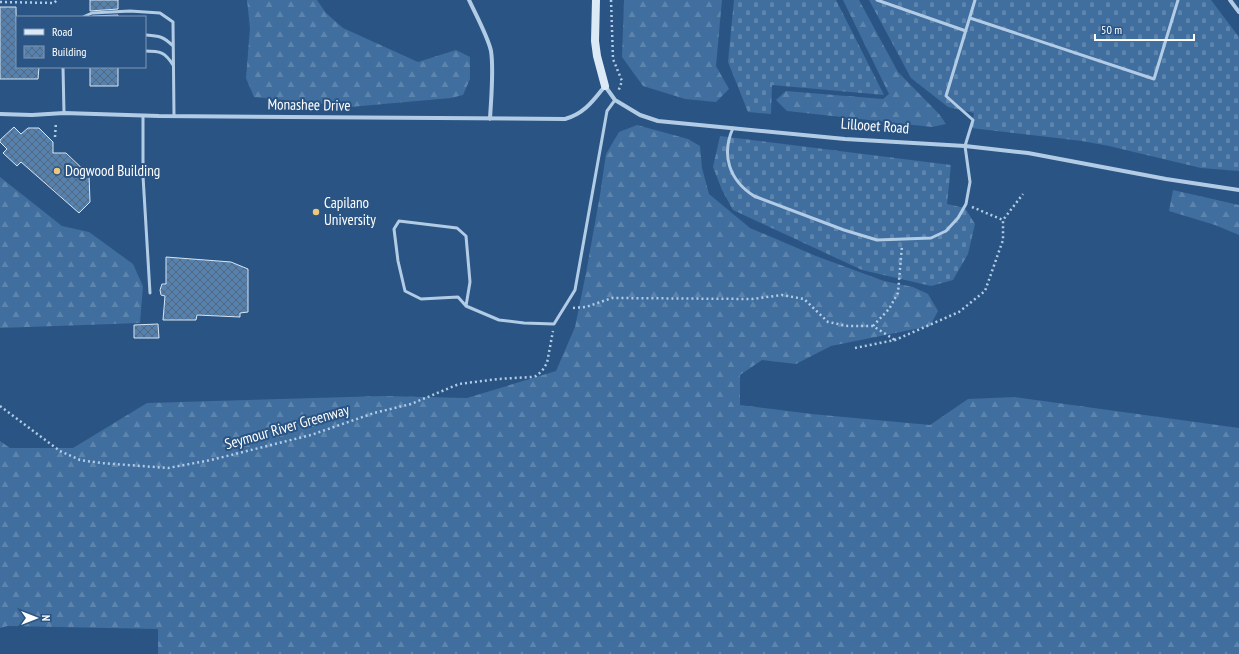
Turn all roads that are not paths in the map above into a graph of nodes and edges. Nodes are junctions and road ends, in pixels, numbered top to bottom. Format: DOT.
graph roads {
  1 [pos="469,0"];
  2 [pos="596,0"];
  3 [pos="877,0"];
  4 [pos="975,0"];
  5 [pos="1178,0"];
  6 [pos="1230,0"];
  7 [pos="1239,12"];
  8 [pos="85,16"];
  9 [pos="970,18"];
  10 [pos="966,30"];
  11 [pos="146,36"];
  12 [pos="174,46"];
  13 [pos="146,51"];
  14 [pos="174,65"];
  15 [pos="63,68"];
  16 [pos="605,86"];
  17 [pos="614,100"];
  18 [pos="64,113"];
  19 [pos="0,114"];
  20 [pos="143,116"];
  21 [pos="174,116"];
  22 [pos="490,119"];
  23 [pos="733,128"];
  24 [pos="966,146"];
  25 [pos="1239,190"];
  26 [pos="150,294"];
  27 [pos="466,306"];
  1 -- 22 [label="street"];
  2 -- 16 [label="street, Lillooet Road"];
  3 -- 10 [label="lane"];
  4 -- 9 [label="lane"];
  5 -- 9 [label="lane"];
  6 -- 7 [label="street"];
  8 -- 12 [label="lane"];
  9 -- 10 [label="lane"];
  10 -- 24 [label="lane"];
  11 -- 12 [label="lane"];
  12 -- 14 [label="lane"];
  13 -- 14 [label="lane"];
  14 -- 21 [label="lane"];
  15 -- 18 [label="lane"];
  16 -- 17 [label="street, Lillooet Road"];
  16 -- 22 [label="street, Monashee Drive"];
  17 -- 23 [label="street, Lillooet Road"];
  17 -- 27 [label="lane"];
  18 -- 19 [label="street, Monashee Drive"];
  18 -- 20 [label="street, Monashee Drive"];
  20 -- 21 [label="street, Monashee Drive"];
  20 -- 26 [label="lane"];
  21 -- 22 [label="street, Monashee Drive"];
  23 -- 24 [label="street, Lillooet Road"];
  23 -- 24 [label="lane"];
  24 -- 25 [label="street, Lillooet Road"];
  27 -- 27 [label="lane"];
}
